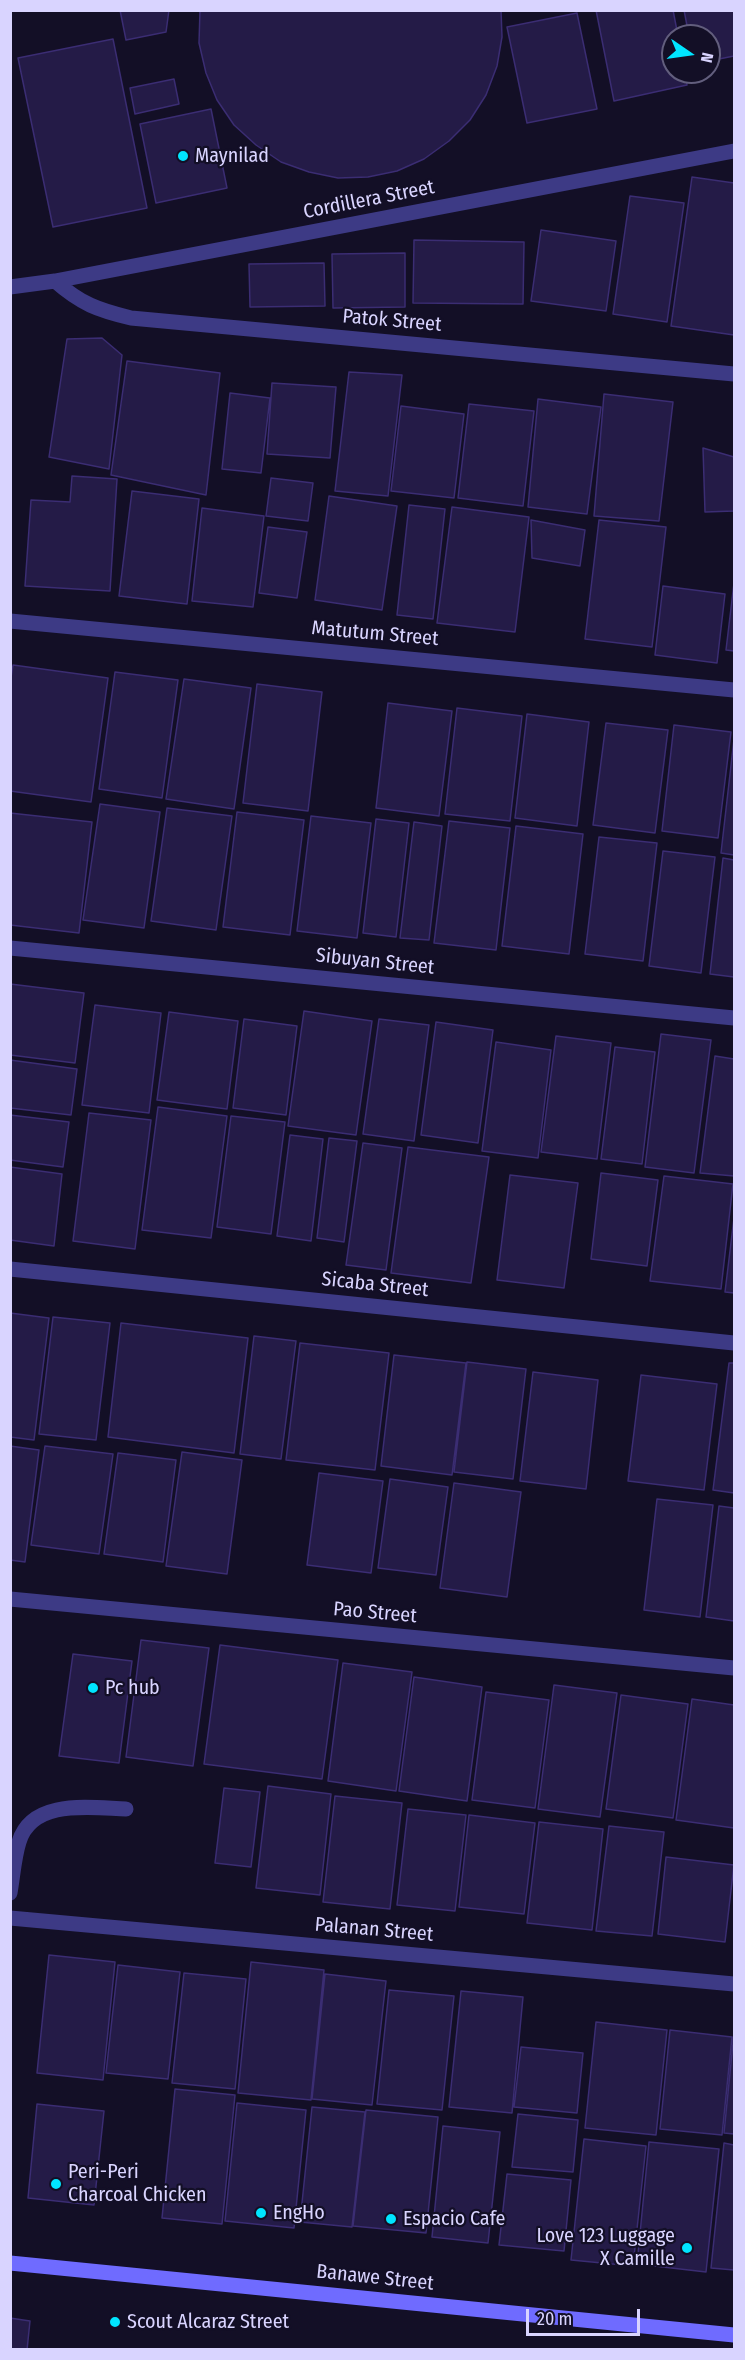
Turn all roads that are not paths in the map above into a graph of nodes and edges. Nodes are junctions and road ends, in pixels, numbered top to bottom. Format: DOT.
graph roads {
  1 [pos="735,151"];
  2 [pos="55,282"];
  3 [pos="10,287"];
  4 [pos="735,374"];
  5 [pos="10,621"];
  6 [pos="735,690"];
  7 [pos="10,948"];
  8 [pos="735,1018"];
  9 [pos="10,1269"];
  10 [pos="735,1343"];
  11 [pos="10,1599"];
  12 [pos="735,1668"];
  13 [pos="126,1809"];
  14 [pos="10,1893"];
  15 [pos="10,1917"];
  16 [pos="735,1984"];
  17 [pos="10,2263"];
  18 [pos="735,2335"];
  1 -- 2 [label="street, Cordillera Street"];
  2 -- 3 [label="street, Cordillera Street"];
  2 -- 4 [label="street, Patok Street"];
  5 -- 6 [label="street, Matutum Street"];
  7 -- 8 [label="street, Sibuyan Street"];
  9 -- 10 [label="street, Sicaba Street"];
  11 -- 12 [label="street, Pao Street"];
  13 -- 14 [label="street"];
  15 -- 16 [label="street, Palanan Street"];
  17 -- 18 [label="main road, Banawe Street"];
}
